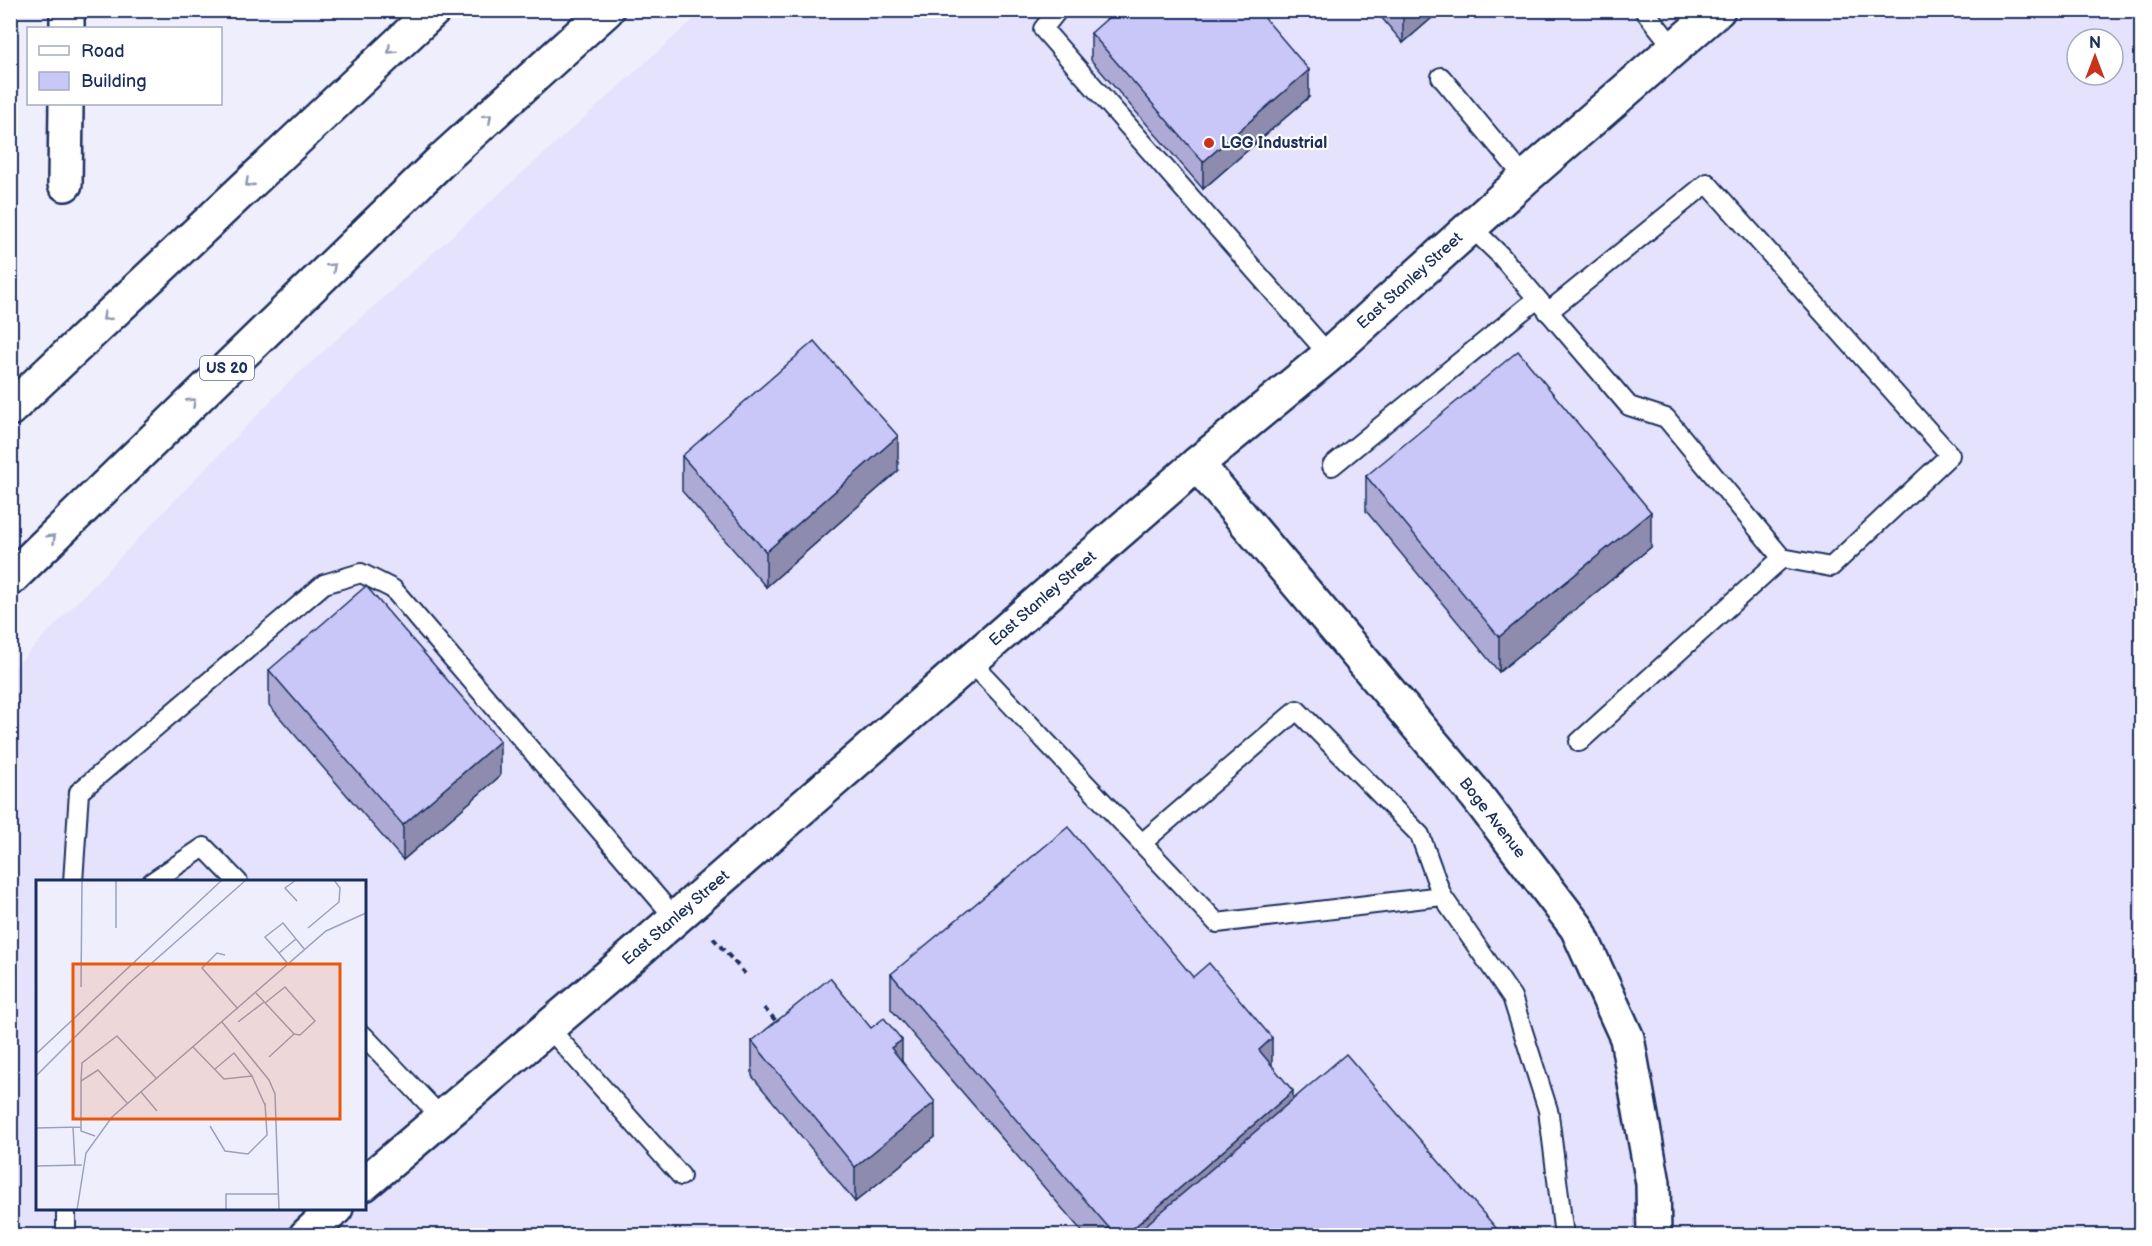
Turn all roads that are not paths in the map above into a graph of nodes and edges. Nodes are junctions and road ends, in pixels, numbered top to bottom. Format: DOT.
graph roads {
  1 [pos="67,10"];
  2 [pos="434,10"];
  3 [pos="607,10"];
  4 [pos="1058,10"];
  5 [pos="1644,10"];
  6 [pos="1718,10"];
  7 [pos="67,27"];
  8 [pos="1674,48"];
  9 [pos="1441,77"];
  10 [pos="66,105"];
  11 [pos="1525,177"];
  12 [pos="65,184"];
  13 [pos="1470,226"];
  14 [pos="1542,305"];
  15 [pos="1329,355"];
  16 [pos="10,409"];
  17 [pos="1197,464"];
  18 [pos="1332,465"];
  19 [pos="1782,558"];
  20 [pos="10,579"];
  21 [pos="971,662"];
  22 [pos="1579,742"];
  23 [pos="1142,843"];
  24 [pos="73,880"];
  25 [pos="155,880"];
  26 [pos="236,880"];
  27 [pos="1442,896"];
  28 [pos="675,918"];
  29 [pos="548,1027"];
  30 [pos="366,1038"];
  31 [pos="442,1118"];
  32 [pos="681,1176"];
  33 [pos="366,1182"];
  34 [pos="66,1210"];
  35 [pos="335,1210"];
  36 [pos="66,1236"];
  37 [pos="306,1236"];
  38 [pos="1564,1236"];
  39 [pos="1654,1236"];
  1 -- 7 [label="main road"];
  2 -- 16 [label="main road, one-way"];
  20 -- 3 [label="main road, US 20, one-way"];
  4 -- 15 [label="lane"];
  5 -- 8 [label="lane"];
  6 -- 8 [label="main road, East Stanley Street"];
  8 -- 11 [label="main road, East Stanley Street"];
  9 -- 11 [label="lane"];
  10 -- 12 [label="main road"];
  11 -- 13 [label="main road, East Stanley Street"];
  13 -- 14 [label="lane"];
  13 -- 15 [label="main road, East Stanley Street"];
  14 -- 18 [label="lane"];
  14 -- 19 [label="lane"];
  14 -- 19 [label="lane"];
  15 -- 17 [label="main road, East Stanley Street"];
  17 -- 21 [label="main road, East Stanley Street"];
  17 -- 39 [label="main road, Boge Avenue"];
  19 -- 22 [label="lane"];
  21 -- 23 [label="lane"];
  21 -- 28 [label="main road, East Stanley Street"];
  23 -- 27 [label="lane"];
  23 -- 27 [label="lane"];
  24 -- 28 [label="lane"];
  25 -- 26 [label="lane"];
  27 -- 38 [label="lane"];
  28 -- 29 [label="main road, East Stanley Street"];
  29 -- 31 [label="main road, East Stanley Street"];
  29 -- 32 [label="lane"];
  30 -- 31 [label="lane"];
  31 -- 33 [label="main road, East Stanley Street"];
  34 -- 36 [label="lane"];
  35 -- 37 [label="main road"];
}
